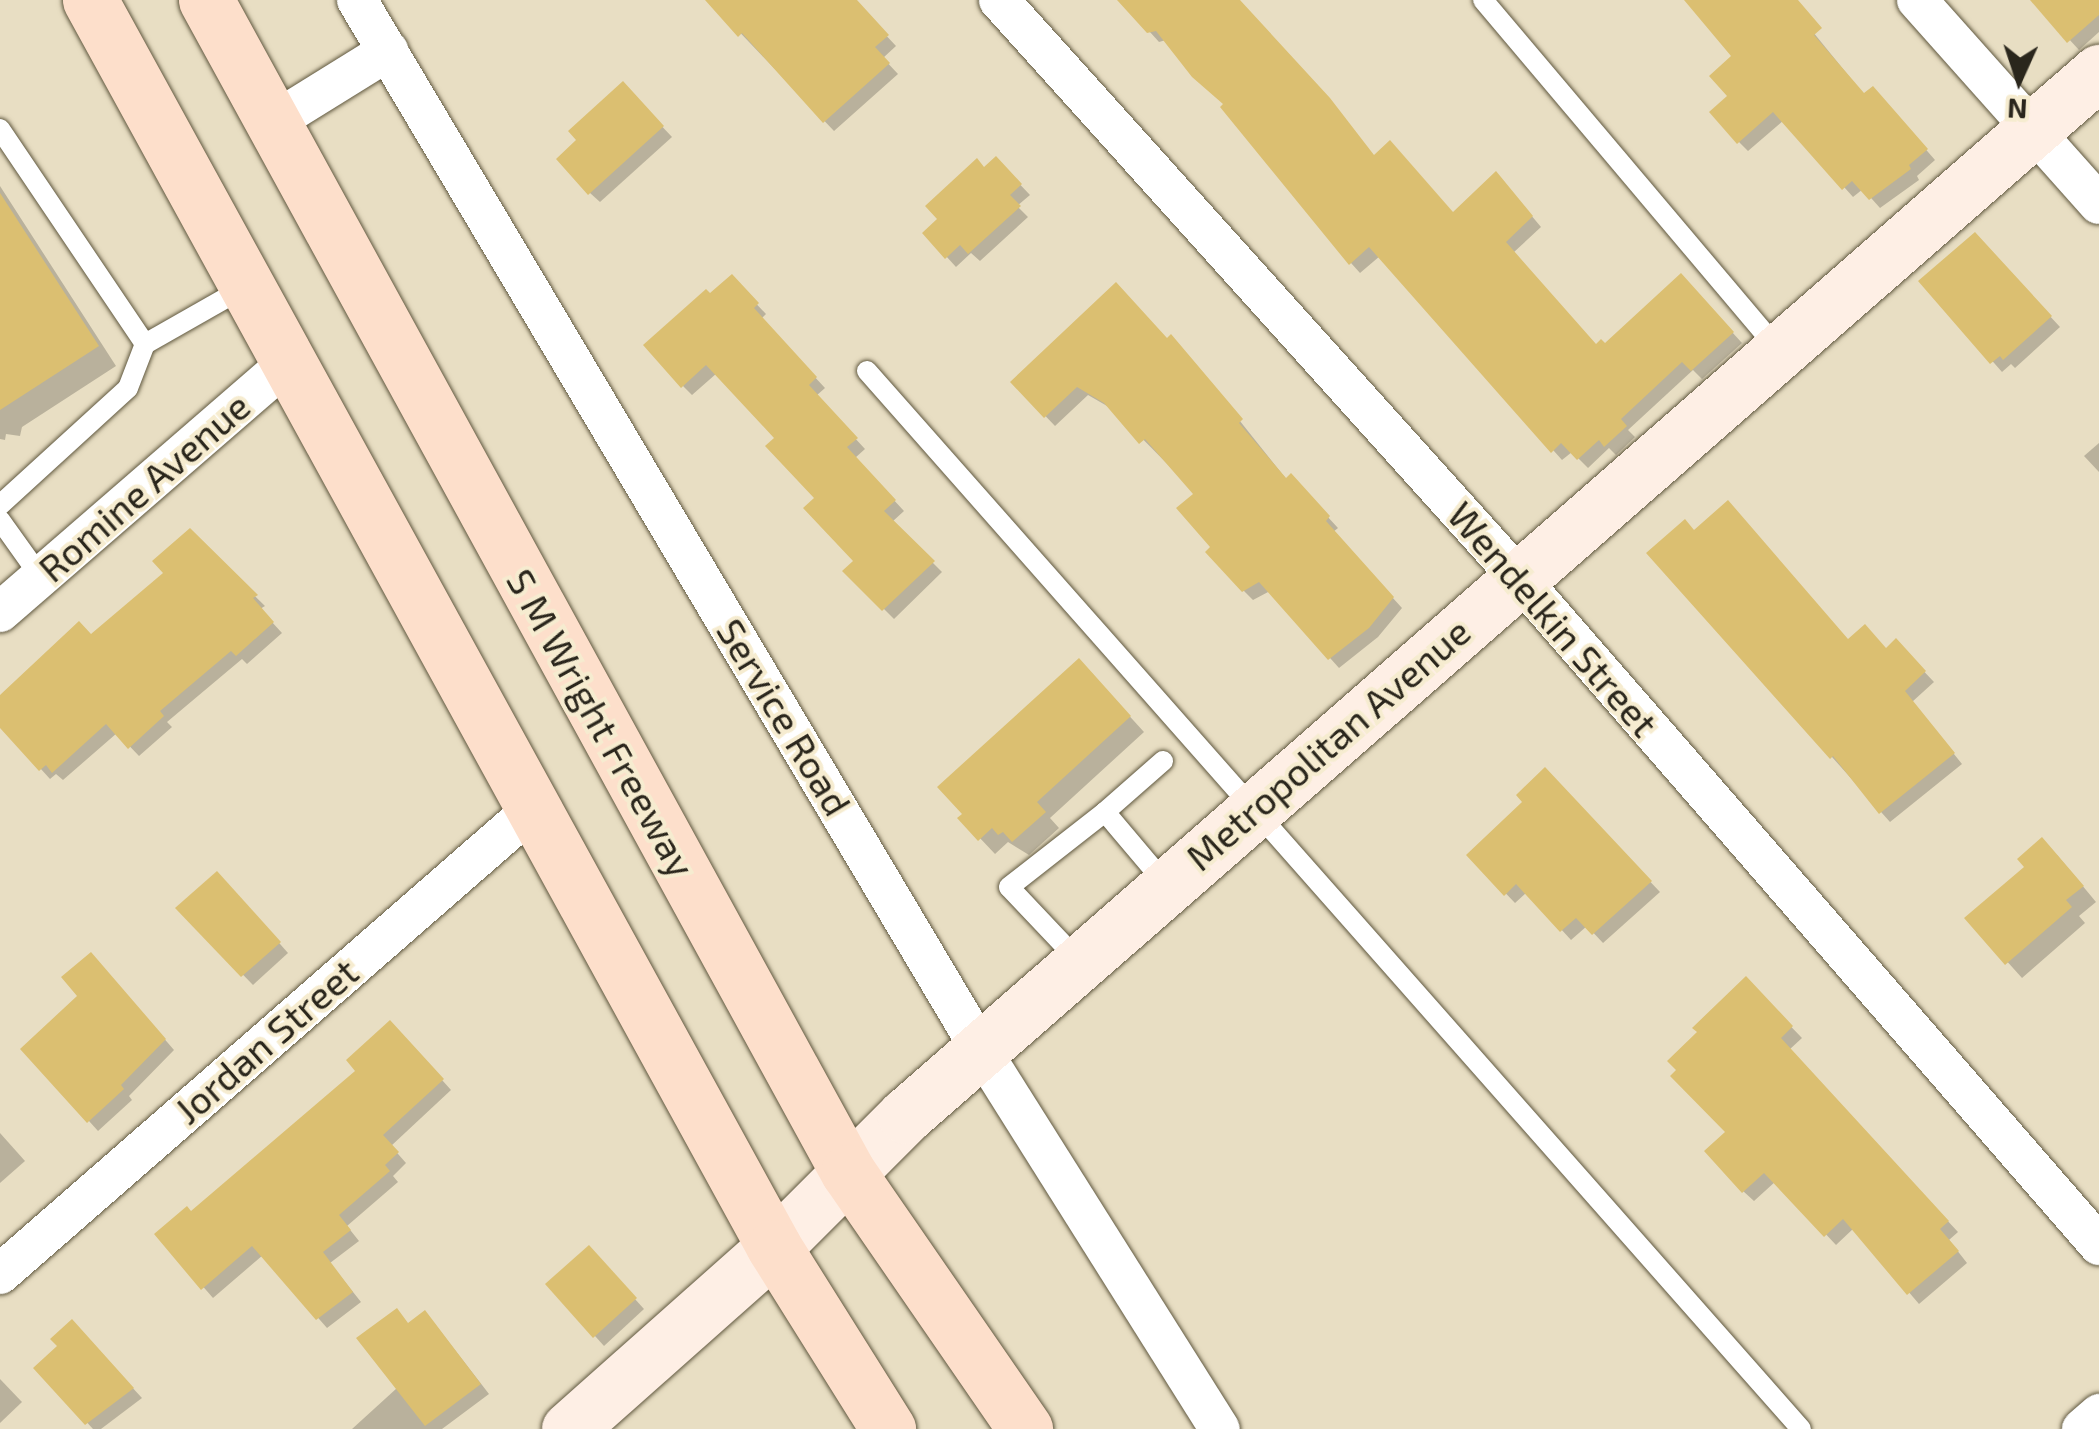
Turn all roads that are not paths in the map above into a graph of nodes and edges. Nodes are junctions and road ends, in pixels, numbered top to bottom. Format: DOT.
graph roads {
  1 [pos="90,0"];
  2 [pos="206,0"];
  3 [pos="356,0"];
  4 [pos="999,0"];
  5 [pos="1482,0"];
  6 [pos="1916,0"];
  7 [pos="388,51"];
  8 [pos="2099,72"];
  9 [pos="272,123"];
  10 [pos="0,129"];
  11 [pos="2033,129"];
  12 [pos="2099,204"];
  13 [pos="248,286"];
  14 [pos="145,344"];
  15 [pos="1779,350"];
  16 [pos="290,362"];
  17 [pos="866,370"];
  18 [pos="0,504"];
  19 [pos="0,520"];
  20 [pos="40,576"];
  21 [pos="1519,578"];
  22 [pos="0,612"];
  23 [pos="1163,761"];
  24 [pos="1255,807"];
  25 [pos="533,809"];
  26 [pos="1105,812"];
  27 [pos="1166,885"];
  28 [pos="1080,962"];
  29 [pos="981,1050"];
  30 [pos="848,1172"];
  31 [pos="2099,1244"];
  32 [pos="774,1247"];
  33 [pos="0,1274"];
  34 [pos="2099,1414"];
  35 [pos="569,1429"];
  36 [pos="888,1429"];
  37 [pos="1024,1429"];
  38 [pos="1220,1429"];
  39 [pos="1802,1429"];
  40 [pos="2082,1429"];
  1 -- 13 [label="main road"];
  2 -- 9 [label="main road, S M Wright Freeway"];
  3 -- 7 [label="street, Service Road"];
  4 -- 21 [label="street, Wendelkin Street"];
  5 -- 15 [label="lane"];
  6 -- 11 [label="street"];
  7 -- 9 [label="street"];
  7 -- 29 [label="street, Service Road"];
  8 -- 11 [label="street, Metropolitan Avenue"];
  9 -- 30 [label="main road, S M Wright Freeway"];
  10 -- 14 [label="lane"];
  11 -- 12 [label="street"];
  11 -- 15 [label="street, Metropolitan Avenue"];
  13 -- 14 [label="lane"];
  13 -- 16 [label="main road"];
  14 -- 18 [label="lane"];
  15 -- 21 [label="street, Metropolitan Avenue"];
  16 -- 20 [label="street, Romine Avenue"];
  16 -- 25 [label="main road"];
  17 -- 24 [label="lane"];
  19 -- 20 [label="lane"];
  20 -- 22 [label="street, Romine Avenue"];
  21 -- 24 [label="street, Metropolitan Avenue"];
  21 -- 31 [label="street, Wendelkin Street"];
  23 -- 26 [label="lane"];
  24 -- 27 [label="street, Metropolitan Avenue"];
  24 -- 39 [label="lane"];
  25 -- 32 [label="main road"];
  25 -- 33 [label="street, Jordan Street"];
  26 -- 27 [label="lane"];
  26 -- 28 [label="lane"];
  27 -- 28 [label="street, Metropolitan Avenue"];
  28 -- 29 [label="street, Metropolitan Avenue"];
  29 -- 30 [label="street, Metropolitan Avenue"];
  29 -- 38 [label="street, Service Road"];
  30 -- 32 [label="street, Metropolitan Avenue"];
  30 -- 37 [label="main road, S M Wright Freeway"];
  32 -- 35 [label="street, Metropolitan Avenue"];
  32 -- 36 [label="main road"];
  34 -- 40 [label="street"];
}
